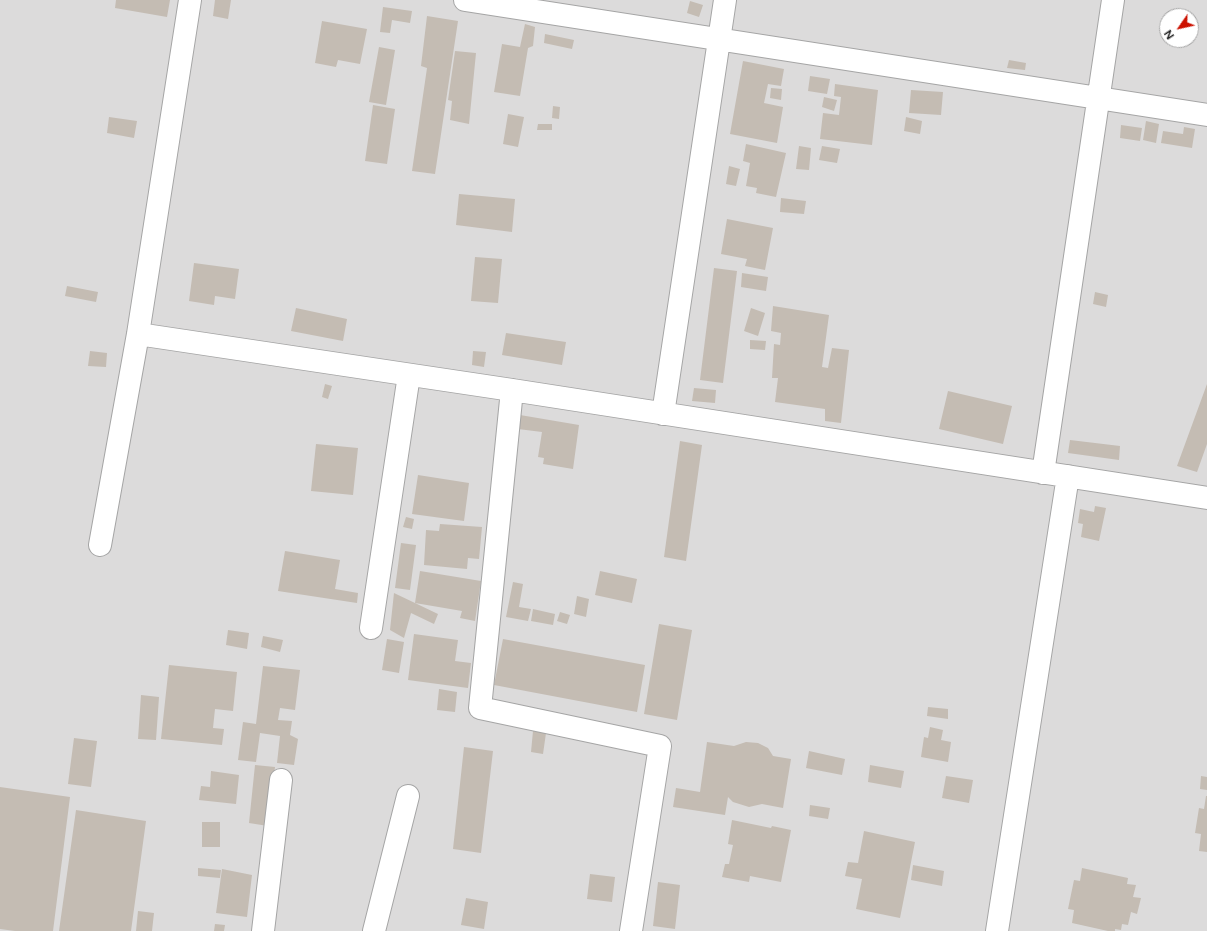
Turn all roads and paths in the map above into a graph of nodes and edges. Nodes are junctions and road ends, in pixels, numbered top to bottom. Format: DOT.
graph roads {
  1 [pos="190,0"];
  2 [pos="465,0"];
  3 [pos="725,0"];
  4 [pos="1113,0"];
  5 [pos="719,39"];
  6 [pos="1098,98"];
  7 [pos="1207,114"];
  8 [pos="138,334"];
  9 [pos="409,375"];
  10 [pos="512,390"];
  11 [pos="663,414"];
  12 [pos="1043,472"];
  13 [pos="1068,476"];
  14 [pos="1207,498"];
  15 [pos="100,545"];
  16 [pos="371,628"];
  17 [pos="281,780"];
  18 [pos="408,796"];
  19 [pos="263,931"];
  20 [pos="374,931"];
  21 [pos="631,931"];
  22 [pos="996,931"];
  1 -- 8 [label="street"];
  2 -- 5 [label="street"];
  3 -- 5 [label="street"];
  4 -- 6 [label="street"];
  5 -- 6 [label="street"];
  5 -- 11 [label="street"];
  6 -- 7 [label="street"];
  6 -- 12 [label="street"];
  8 -- 9 [label="street"];
  8 -- 15 [label="street"];
  9 -- 10 [label="street"];
  9 -- 16 [label="street"];
  10 -- 11 [label="street"];
  10 -- 21 [label="street"];
  11 -- 12 [label="street"];
  12 -- 13 [label="street"];
  13 -- 14 [label="street"];
  13 -- 22 [label="street"];
  17 -- 19 [label="street"];
  18 -- 20 [label="street"];
}
